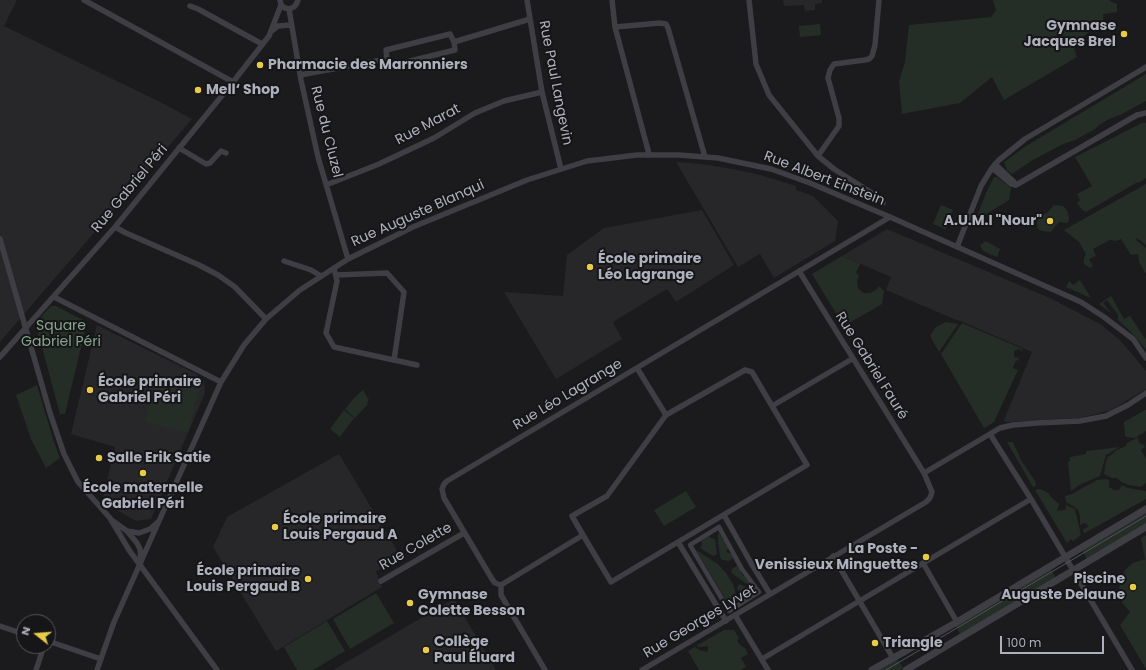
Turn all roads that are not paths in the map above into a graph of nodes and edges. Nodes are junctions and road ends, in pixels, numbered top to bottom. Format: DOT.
graph roads {
  1 [pos="84,0"];
  2 [pos="298,0"];
  3 [pos="527,0"];
  4 [pos="612,0"];
  5 [pos="749,0"];
  6 [pos="879,0"];
  7 [pos="281,2"];
  8 [pos="190,6"];
  9 [pos="289,9"];
  10 [pos="530,19"];
  11 [pos="292,25"];
  12 [pos="615,27"];
  13 [pos="272,31"];
  14 [pos="454,42"];
  15 [pos="262,44"];
  16 [pos="387,59"];
  17 [pos="1146,67"];
  18 [pos="300,75"];
  19 [pos="233,82"];
  20 [pos="542,92"];
  21 [pos="1146,113"];
  22 [pos="179,148"];
  23 [pos="226,153"];
  24 [pos="650,154"];
  25 [pos="818,156"];
  26 [pos="705,157"];
  27 [pos="994,166"];
  28 [pos="561,170"];
  29 [pos="326,185"];
  30 [pos="883,203"];
  31 [pos="890,217"];
  32 [pos="115,227"];
  33 [pos="0,238"];
  34 [pos="957,247"];
  35 [pos="348,259"];
  36 [pos="284,261"];
  37 [pos="334,268"];
  38 [pos="799,271"];
  39 [pos="336,275"];
  40 [pos="321,276"];
  41 [pos="54,296"];
  42 [pos="266,319"];
  43 [pos="26,328"];
  44 [pos="0,357"];
  45 [pos="1146,358"];
  46 [pos="852,359"];
  47 [pos="394,360"];
  48 [pos="417,365"];
  49 [pos="637,368"];
  50 [pos="221,382"];
  51 [pos="1146,393"];
  52 [pos="772,406"];
  53 [pos="666,414"];
  54 [pos="990,434"];
  55 [pos="924,473"];
  56 [pos="1031,499"];
  57 [pos="1146,509"];
  58 [pos="724,515"];
  59 [pos="110,518"];
  60 [pos="160,520"];
  61 [pos="1146,527"];
  62 [pos="127,531"];
  63 [pos="464,533"];
  64 [pos="583,535"];
  65 [pos="678,542"];
  66 [pos="833,556"];
  67 [pos="1064,557"];
  68 [pos="923,563"];
  69 [pos="141,565"];
  70 [pos="1072,571"];
  71 [pos="381,581"];
  72 [pos="501,585"];
  73 [pos="770,594"];
  74 [pos="860,600"];
  75 [pos="729,611"];
  76 [pos="735,615"];
  77 [pos="726,621"];
  78 [pos="957,622"];
  79 [pos="0,626"];
  80 [pos="16,631"];
  81 [pos="56,644"];
  82 [pos="41,654"];
  83 [pos="893,658"];
  84 [pos="101,659"];
  85 [pos="762,659"];
  86 [pos="36,670"];
  87 [pos="97,670"];
  88 [pos="217,670"];
  89 [pos="545,670"];
  90 [pos="642,670"];
  91 [pos="768,670"];
  92 [pos="872,670"];
  93 [pos="906,670"];
  94 [pos="1132,670"];
  1 -- 19 [label="street"];
  2 -- 9 [label="street"];
  3 -- 10 [label="street, Rue Paul Langevin"];
  4 -- 12 [label="street"];
  5 -- 25 [label="street"];
  6 -- 25 [label="street"];
  7 -- 9 [label="street"];
  7 -- 13 [label="street, Rue Gabriel Péri"];
  8 -- 15 [label="street"];
  9 -- 11 [label="street, Rue du Cluzel"];
  10 -- 14 [label="street"];
  10 -- 20 [label="street, Rue Paul Langevin"];
  11 -- 13 [label="street"];
  11 -- 18 [label="street, Rue du Cluzel"];
  12 -- 24 [label="street"];
  12 -- 26 [label="street"];
  13 -- 15 [label="street, Rue Gabriel Péri"];
  14 -- 16 [label="street"];
  14 -- 16 [label="street"];
  15 -- 19 [label="street, Rue Gabriel Péri"];
  16 -- 18 [label="street"];
  17 -- 27 [label="street"];
  18 -- 29 [label="street, Rue du Cluzel"];
  19 -- 22 [label="street, Rue Gabriel Péri"];
  20 -- 28 [label="street, Rue Paul Langevin"];
  20 -- 29 [label="street, Rue Marat"];
  21 -- 27 [label="street"];
  22 -- 23 [label="street"];
  22 -- 32 [label="street, Rue Gabriel Péri"];
  24 -- 26 [label="street, Rue Albert Einstein"];
  24 -- 28 [label="street, Rue Albert Einstein"];
  25 -- 30 [label="street"];
  26 -- 31 [label="street, Rue Albert Einstein"];
  27 -- 34 [label="street"];
  28 -- 35 [label="street, Rue Auguste Blanqui"];
  29 -- 35 [label="street, Rue du Cluzel"];
  31 -- 34 [label="street, Rue Albert Einstein"];
  31 -- 38 [label="street, Rue Léo Lagrange"];
  32 -- 41 [label="street, Rue Gabriel Péri"];
  32 -- 42 [label="street"];
  33 -- 43 [label="street"];
  34 -- 45 [label="street, Rue Albert Einstein"];
  35 -- 37 [label="street, Rue Auguste Blanqui"];
  36 -- 40 [label="street"];
  37 -- 39 [label="street"];
  37 -- 40 [label="street, Rue Auguste Blanqui"];
  38 -- 46 [label="street, Rue Gabriel Fauré"];
  38 -- 49 [label="street, Rue Léo Lagrange"];
  39 -- 47 [label="street"];
  39 -- 47 [label="street"];
  40 -- 42 [label="street, Rue Auguste Blanqui"];
  41 -- 43 [label="street, Rue Gabriel Péri"];
  41 -- 50 [label="street"];
  42 -- 50 [label="street, Rue Auguste Blanqui"];
  43 -- 44 [label="street, Rue Gabriel Péri"];
  43 -- 59 [label="street"];
  46 -- 52 [label="street"];
  46 -- 55 [label="street, Rue Gabriel Fauré"];
  47 -- 48 [label="street"];
  49 -- 53 [label="street"];
  49 -- 63 [label="street, Rue Léo Lagrange"];
  50 -- 60 [label="street, Rue Auguste Blanqui"];
  51 -- 54 [label="street"];
  52 -- 53 [label="street"];
  52 -- 58 [label="street"];
  53 -- 64 [label="street"];
  54 -- 55 [label="street"];
  54 -- 56 [label="street"];
  55 -- 66 [label="street, Rue Georges Lyvet"];
  56 -- 67 [label="street"];
  56 -- 68 [label="street"];
  57 -- 67 [label="street"];
  58 -- 65 [label="street"];
  58 -- 73 [label="street"];
  59 -- 62 [label="street"];
  59 -- 69 [label="street"];
  60 -- 62 [label="street"];
  60 -- 69 [label="street, Rue Auguste Blanqui"];
  61 -- 70 [label="street"];
  62 -- 69 [label="street"];
  63 -- 71 [label="street, Rue Colette"];
  63 -- 72 [label="street, Rue Léo Lagrange"];
  64 -- 65 [label="street"];
  64 -- 72 [label="street"];
  65 -- 77 [label="street"];
  66 -- 73 [label="street, Rue Georges Lyvet"];
  66 -- 74 [label="street"];
  67 -- 70 [label="street"];
  67 -- 78 [label="street"];
  68 -- 74 [label="street"];
  68 -- 78 [label="street"];
  69 -- 84 [label="street, Rue Auguste Blanqui"];
  69 -- 88 [label="street"];
  70 -- 93 [label="street"];
  70 -- 94 [label="street"];
  72 -- 89 [label="street"];
  73 -- 76 [label="street, Rue Georges Lyvet"];
  74 -- 83 [label="street"];
  74 -- 85 [label="street"];
  75 -- 75 [label="street"];
  76 -- 77 [label="street, Rue Georges Lyvet"];
  76 -- 85 [label="street"];
  77 -- 90 [label="street, Rue Georges Lyvet"];
  78 -- 83 [label="street"];
  79 -- 80 [label="street"];
  81 -- 84 [label="street"];
  82 -- 86 [label="street"];
  83 -- 92 [label="street"];
  84 -- 87 [label="street, Rue Auguste Blanqui"];
  85 -- 91 [label="street"];
}
